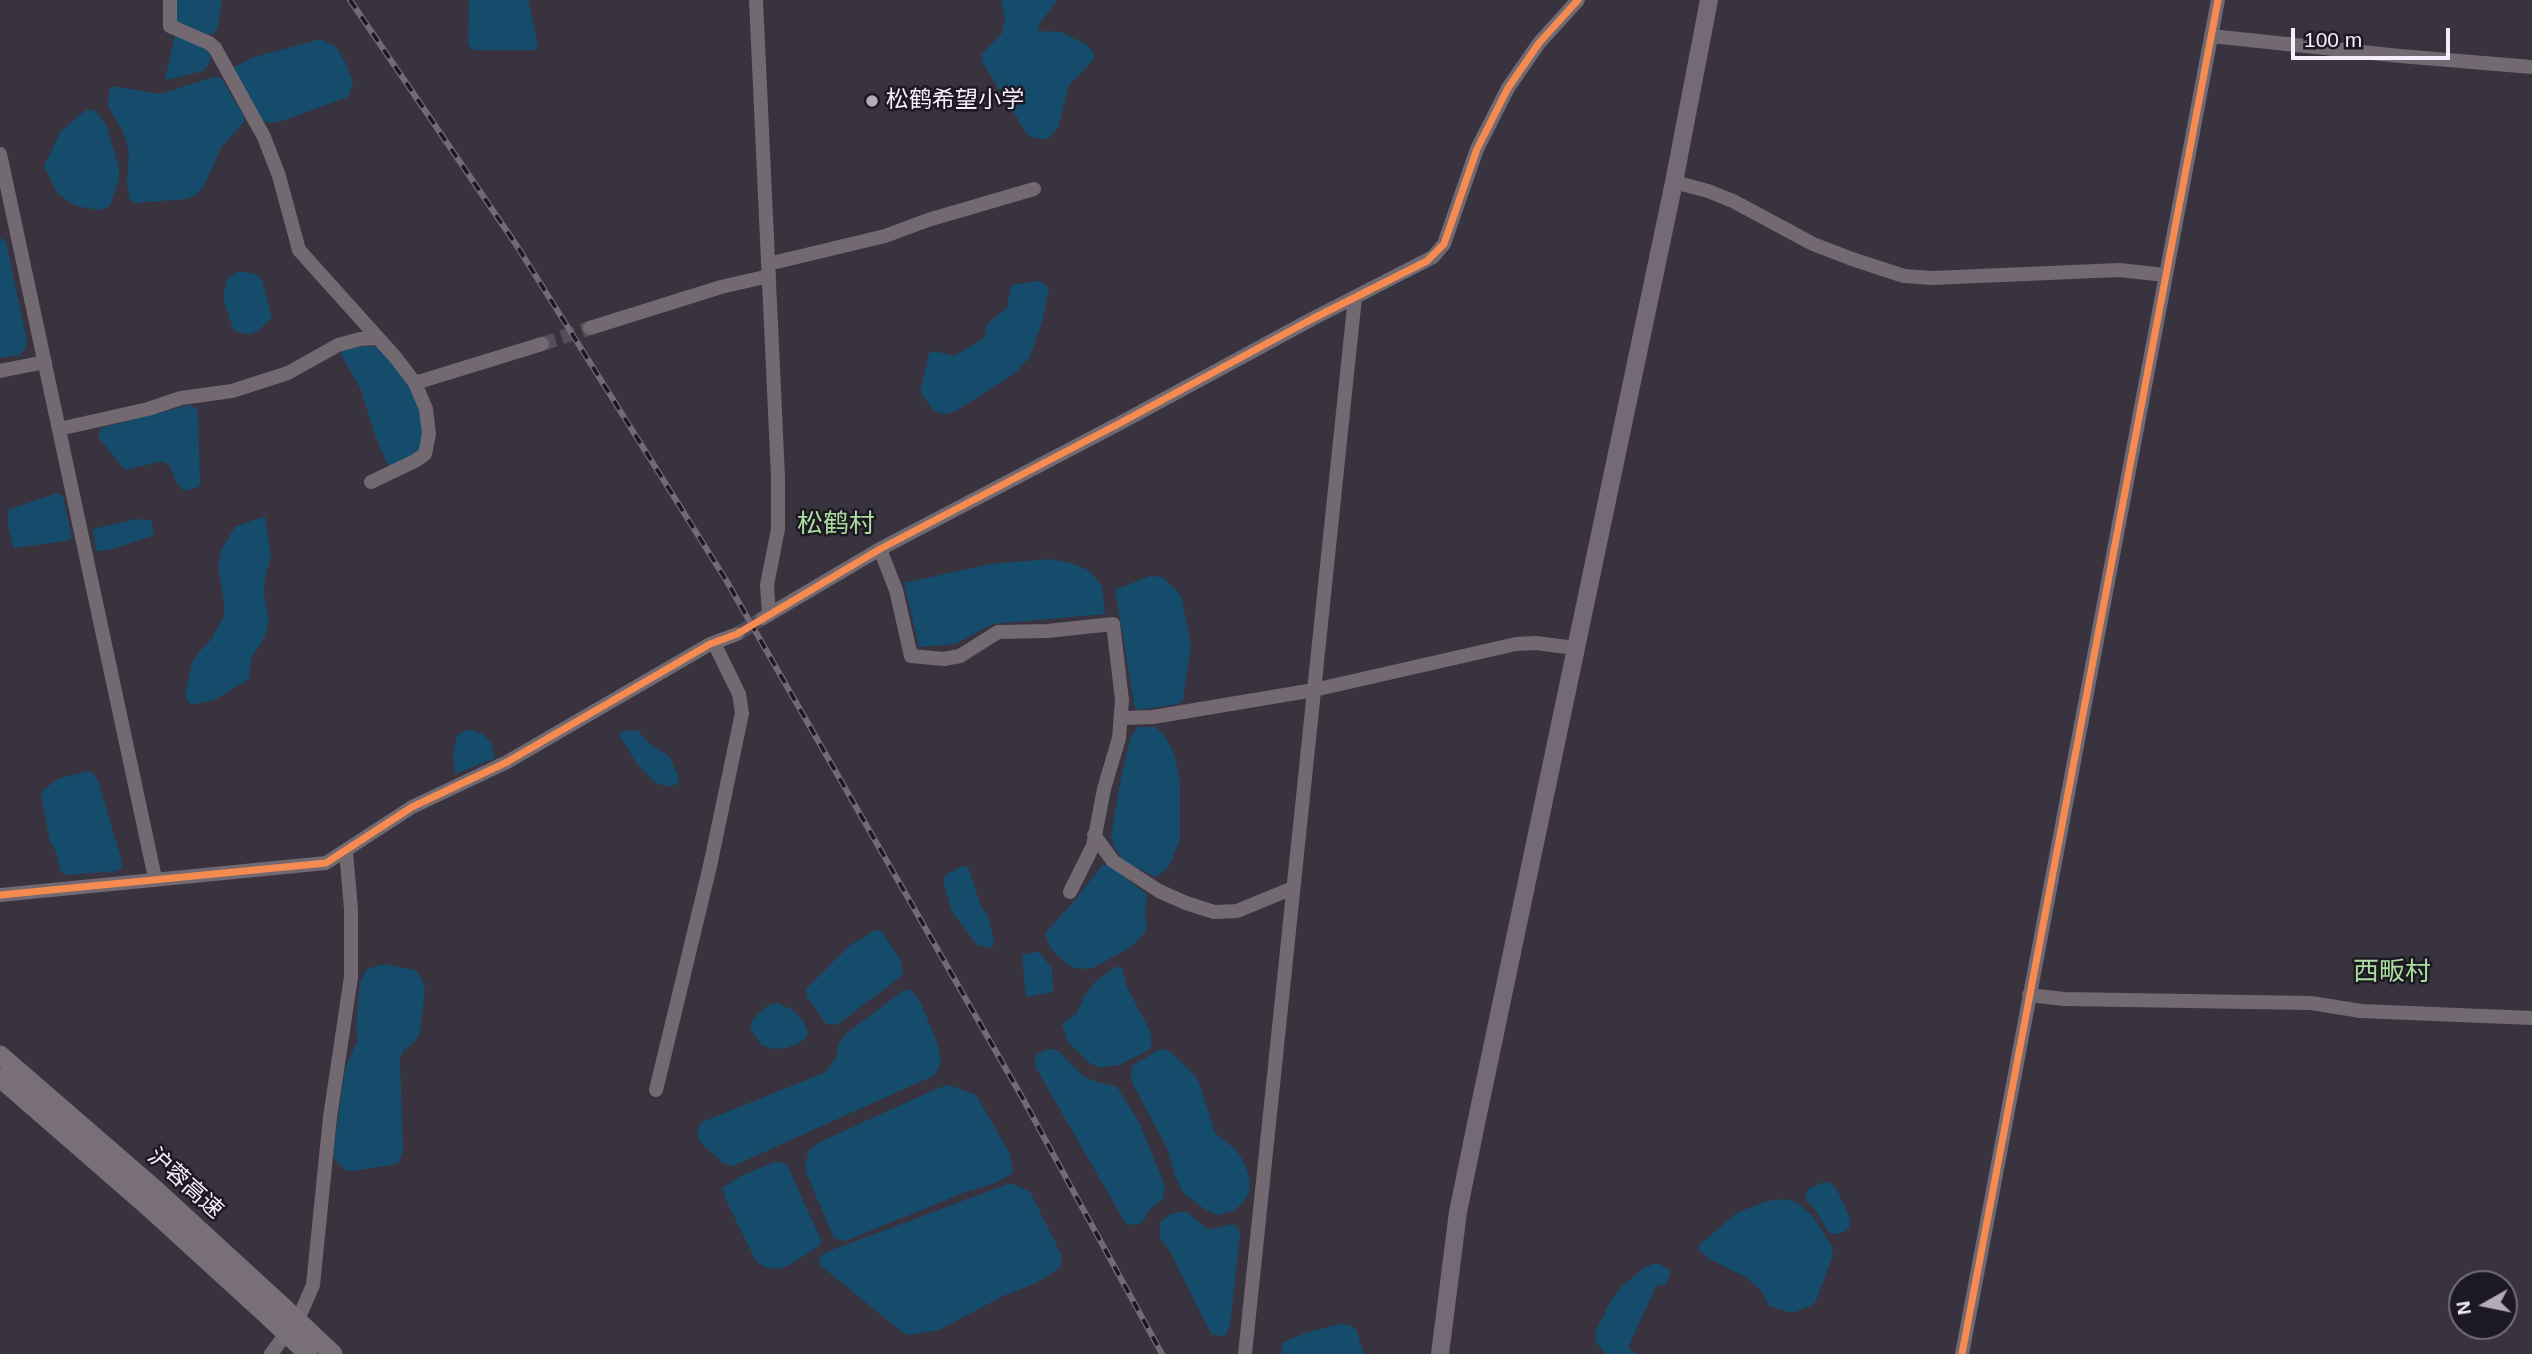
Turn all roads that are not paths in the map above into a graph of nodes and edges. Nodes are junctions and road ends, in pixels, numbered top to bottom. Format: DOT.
graph roads {
  1 [pos="170,0"];
  2 [pos="756,0"];
  3 [pos="1578,0"];
  4 [pos="1710,0"];
  5 [pos="2218,0"];
  6 [pos="2211,36"];
  7 [pos="2532,67"];
  8 [pos="0,154"];
  9 [pos="1674,182"];
  10 [pos="1034,189"];
  11 [pos="769,270"];
  12 [pos="2165,275"];
  13 [pos="1355,297"];
  14 [pos="590,328"];
  15 [pos="378,338"];
  16 [pos="542,344"];
  17 [pos="45,362"];
  18 [pos="0,371"];
  19 [pos="415,383"];
  20 [pos="59,429"];
  21 [pos="371,482"];
  22 [pos="880,549"];
  23 [pos="737,634"];
  24 [pos="714,643"];
  25 [pos="1575,648"];
  26 [pos="1314,690"];
  27 [pos="1121,718"];
  28 [pos="1094,835"];
  29 [pos="346,852"];
  30 [pos="155,878"];
  31 [pos="1293,888"];
  32 [pos="1070,892"];
  33 [pos="0,895"];
  34 [pos="2029,995"];
  35 [pos="2532,1018"];
  36 [pos="0,1055"];
  37 [pos="0,1078"];
  38 [pos="656,1090"];
  39 [pos="276,1311"];
  40 [pos="271,1354"];
  41 [pos="308,1354"];
  42 [pos="333,1354"];
  43 [pos="1245,1354"];
  44 [pos="1440,1354"];
  45 [pos="1962,1354"];
  1 -- 15 [label="street"];
  2 -- 11 [label="street"];
  3 -- 13 [label="street"];
  4 -- 9 [label="main road"];
  5 -- 6 [label="street"];
  6 -- 7 [label="street"];
  6 -- 12 [label="street"];
  8 -- 17 [label="street"];
  9 -- 12 [label="street"];
  9 -- 25 [label="main road"];
  10 -- 11 [label="street"];
  11 -- 14 [label="street"];
  11 -- 22 [label="street"];
  12 -- 34 [label="street"];
  13 -- 22 [label="street"];
  13 -- 26 [label="street"];
  15 -- 19 [label="street"];
  15 -- 20 [label="street"];
  16 -- 19 [label="street"];
  17 -- 18 [label="street"];
  17 -- 20 [label="street"];
  19 -- 21 [label="street"];
  20 -- 30 [label="street"];
  22 -- 27 [label="street"];
  23 -- 24 [label="street"];
  24 -- 29 [label="street"];
  24 -- 38 [label="street"];
  25 -- 26 [label="street"];
  25 -- 44 [label="main road"];
  26 -- 27 [label="street"];
  26 -- 31 [label="street"];
  27 -- 28 [label="street"];
  28 -- 31 [label="street"];
  28 -- 32 [label="street"];
  29 -- 30 [label="street"];
  29 -- 40 [label="street"];
  30 -- 33 [label="street"];
  31 -- 43 [label="street"];
  34 -- 35 [label="street"];
  34 -- 45 [label="street"];
  36 -- 39 [label="highway, 沪蓉高速"];
  37 -- 39 [label="highway, 沪蓉高速"];
  39 -- 41 [label="highway, 沪蓉高速, bridge"];
  39 -- 42 [label="highway, 沪蓉高速, bridge"];
}
